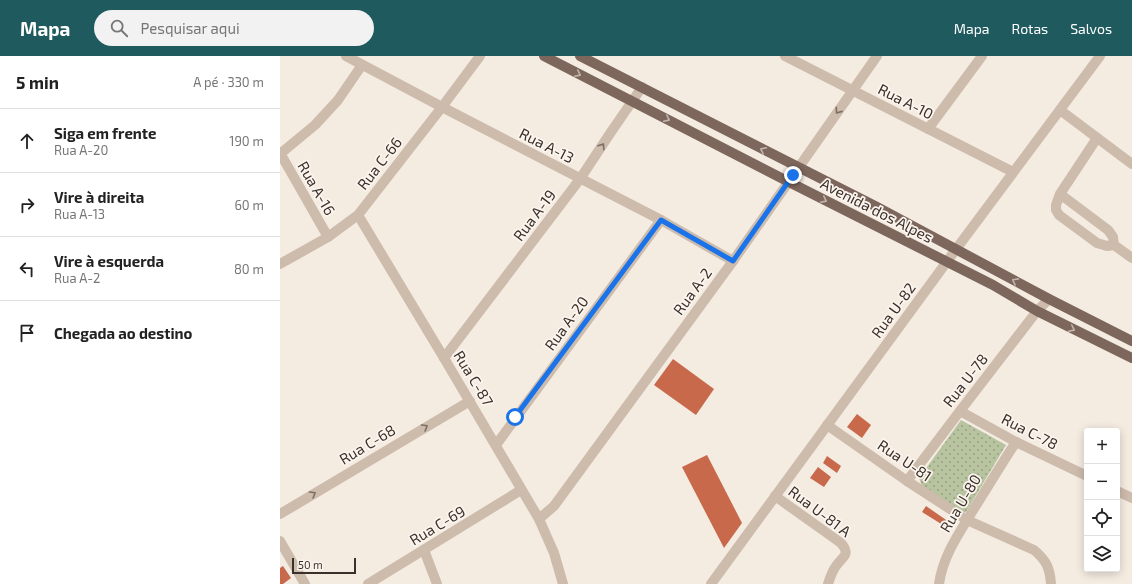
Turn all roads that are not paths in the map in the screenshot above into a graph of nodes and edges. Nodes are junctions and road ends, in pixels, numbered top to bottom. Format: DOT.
graph roads {
  1 [pos="346,56"];
  2 [pos="480,56"];
  3 [pos="544,56"];
  4 [pos="580,56"];
  5 [pos="785,56"];
  6 [pos="877,56"];
  7 [pos="982,56"];
  8 [pos="1100,56"];
  9 [pos="362,65"];
  10 [pos="642,87"];
  11 [pos="852,90"];
  12 [pos="633,102"];
  13 [pos="442,107"];
  14 [pos="1060,110"];
  15 [pos="928,129"];
  16 [pos="1097,138"];
  17 [pos="280,154"];
  18 [pos="1132,164"];
  19 [pos="798,168"];
  20 [pos="1013,172"];
  21 [pos="580,179"];
  22 [pos="789,182"];
  23 [pos="1060,194"];
  24 [pos="358,214"];
  25 [pos="661,220"];
  26 [pos="328,237"];
  27 [pos="1114,245"];
  28 [pos="956,249"];
  29 [pos="1132,258"];
  30 [pos="733,261"];
  31 [pos="947,262"];
  32 [pos="280,264"];
  33 [pos="1049,299"];
  34 [pos="1037,311"];
  35 [pos="1132,341"];
  36 [pos="444,358"];
  37 [pos="1132,358"];
  38 [pos="470,400"];
  39 [pos="960,411"];
  40 [pos="827,425"];
  41 [pos="1016,442"];
  42 [pos="496,445"];
  43 [pos="1084,475"];
  44 [pos="908,481"];
  45 [pos="521,490"];
  46 [pos="1120,492"];
  47 [pos="775,496"];
  48 [pos="1132,498"];
  49 [pos="280,514"];
  50 [pos="539,519"];
  51 [pos="967,520"];
  52 [pos="280,541"];
  53 [pos="424,550"];
  54 [pos="305,584"];
  55 [pos="368,584"];
  56 [pos="437,584"];
  57 [pos="563,584"];
  58 [pos="711,584"];
  59 [pos="828,584"];
  60 [pos="939,584"];
  61 [pos="1051,584"];
  1 -- 9 [label="street, Rua A-13"];
  2 -- 13 [label="street, Rua C-66"];
  3 -- 12 [label="main road, Avenida dos Alpes, one-way"];
  4 -- 10 [label="main road, Avenida dos Alpes"];
  5 -- 11 [label="street, Rua A-10"];
  6 -- 11 [label="street, Rua A-2"];
  7 -- 15 [label="street"];
  8 -- 14 [label="street, Rua U-82"];
  9 -- 13 [label="street, Rua A-13"];
  9 -- 17 [label="street"];
  10 -- 12 [label="street, Rua A-19"];
  19 -- 10 [label="main road, Avenida dos Alpes, one-way"];
  11 -- 15 [label="street, Rua A-10"];
  11 -- 19 [label="street, Rua A-2, one-way"];
  21 -- 12 [label="street, Rua A-19, one-way"];
  12 -- 22 [label="main road, Avenida dos Alpes, one-way"];
  13 -- 21 [label="street, Rua A-13"];
  13 -- 24 [label="street, Rua C-66"];
  14 -- 16 [label="street"];
  14 -- 20 [label="street, Rua U-82"];
  15 -- 20 [label="street, Rua A-10"];
  16 -- 18 [label="street"];
  16 -- 23 [label="street"];
  17 -- 26 [label="street, Rua A-16"];
  19 -- 22 [label="street, Rua A-2"];
  19 -- 28 [label="main road, Avenida dos Alpes"];
  20 -- 28 [label="street, Rua U-82"];
  21 -- 25 [label="street, Rua A-13"];
  21 -- 36 [label="street, Rua A-19"];
  22 -- 30 [label="street, Rua A-2"];
  22 -- 31 [label="main road, Avenida dos Alpes, one-way"];
  23 -- 27 [label="street"];
  23 -- 27 [label="street"];
  24 -- 26 [label="street, Rua C-66"];
  24 -- 36 [label="street, Rua C-87"];
  25 -- 30 [label="street, Rua A-13"];
  25 -- 42 [label="street, Rua A-20"];
  26 -- 32 [label="street, Rua C-66"];
  27 -- 29 [label="street"];
  28 -- 31 [label="street, Rua U-82"];
  33 -- 28 [label="main road, Avenida dos Alpes, one-way"];
  30 -- 50 [label="street, Rua A-2"];
  31 -- 34 [label="main road, Avenida dos Alpes"];
  31 -- 40 [label="street, Rua U-82"];
  33 -- 34 [label="street, Rua U-78"];
  33 -- 35 [label="main road, Avenida dos Alpes"];
  34 -- 37 [label="main road, Avenida dos Alpes, one-way"];
  34 -- 39 [label="street, Rua U-78"];
  36 -- 38 [label="street, Rua C-87"];
  38 -- 42 [label="street, Rua C-87"];
  49 -- 38 [label="street, Rua C-68, one-way"];
  39 -- 41 [label="street, Rua C-78"];
  39 -- 44 [label="street, Rua U-78"];
  40 -- 44 [label="street, Rua U-81"];
  40 -- 47 [label="street, Rua U-82"];
  41 -- 43 [label="street, Rua C-78"];
  41 -- 51 [label="street, Rua U-80"];
  42 -- 45 [label="street, Rua C-87"];
  44 -- 51 [label="street, Rua U-81"];
  45 -- 50 [label="street, Rua C-87"];
  45 -- 53 [label="street, Rua C-69"];
  46 -- 48 [label="street"];
  47 -- 58 [label="street, Rua U-82"];
  47 -- 59 [label="street, Rua U-81 A"];
  50 -- 57 [label="street, Rua C-87"];
  51 -- 60 [label="street, Rua U-80"];
  51 -- 61 [label="street, Rua U-81"];
  52 -- 54 [label="street"];
  53 -- 55 [label="street, Rua C-69"];
  53 -- 56 [label="street"];
}
